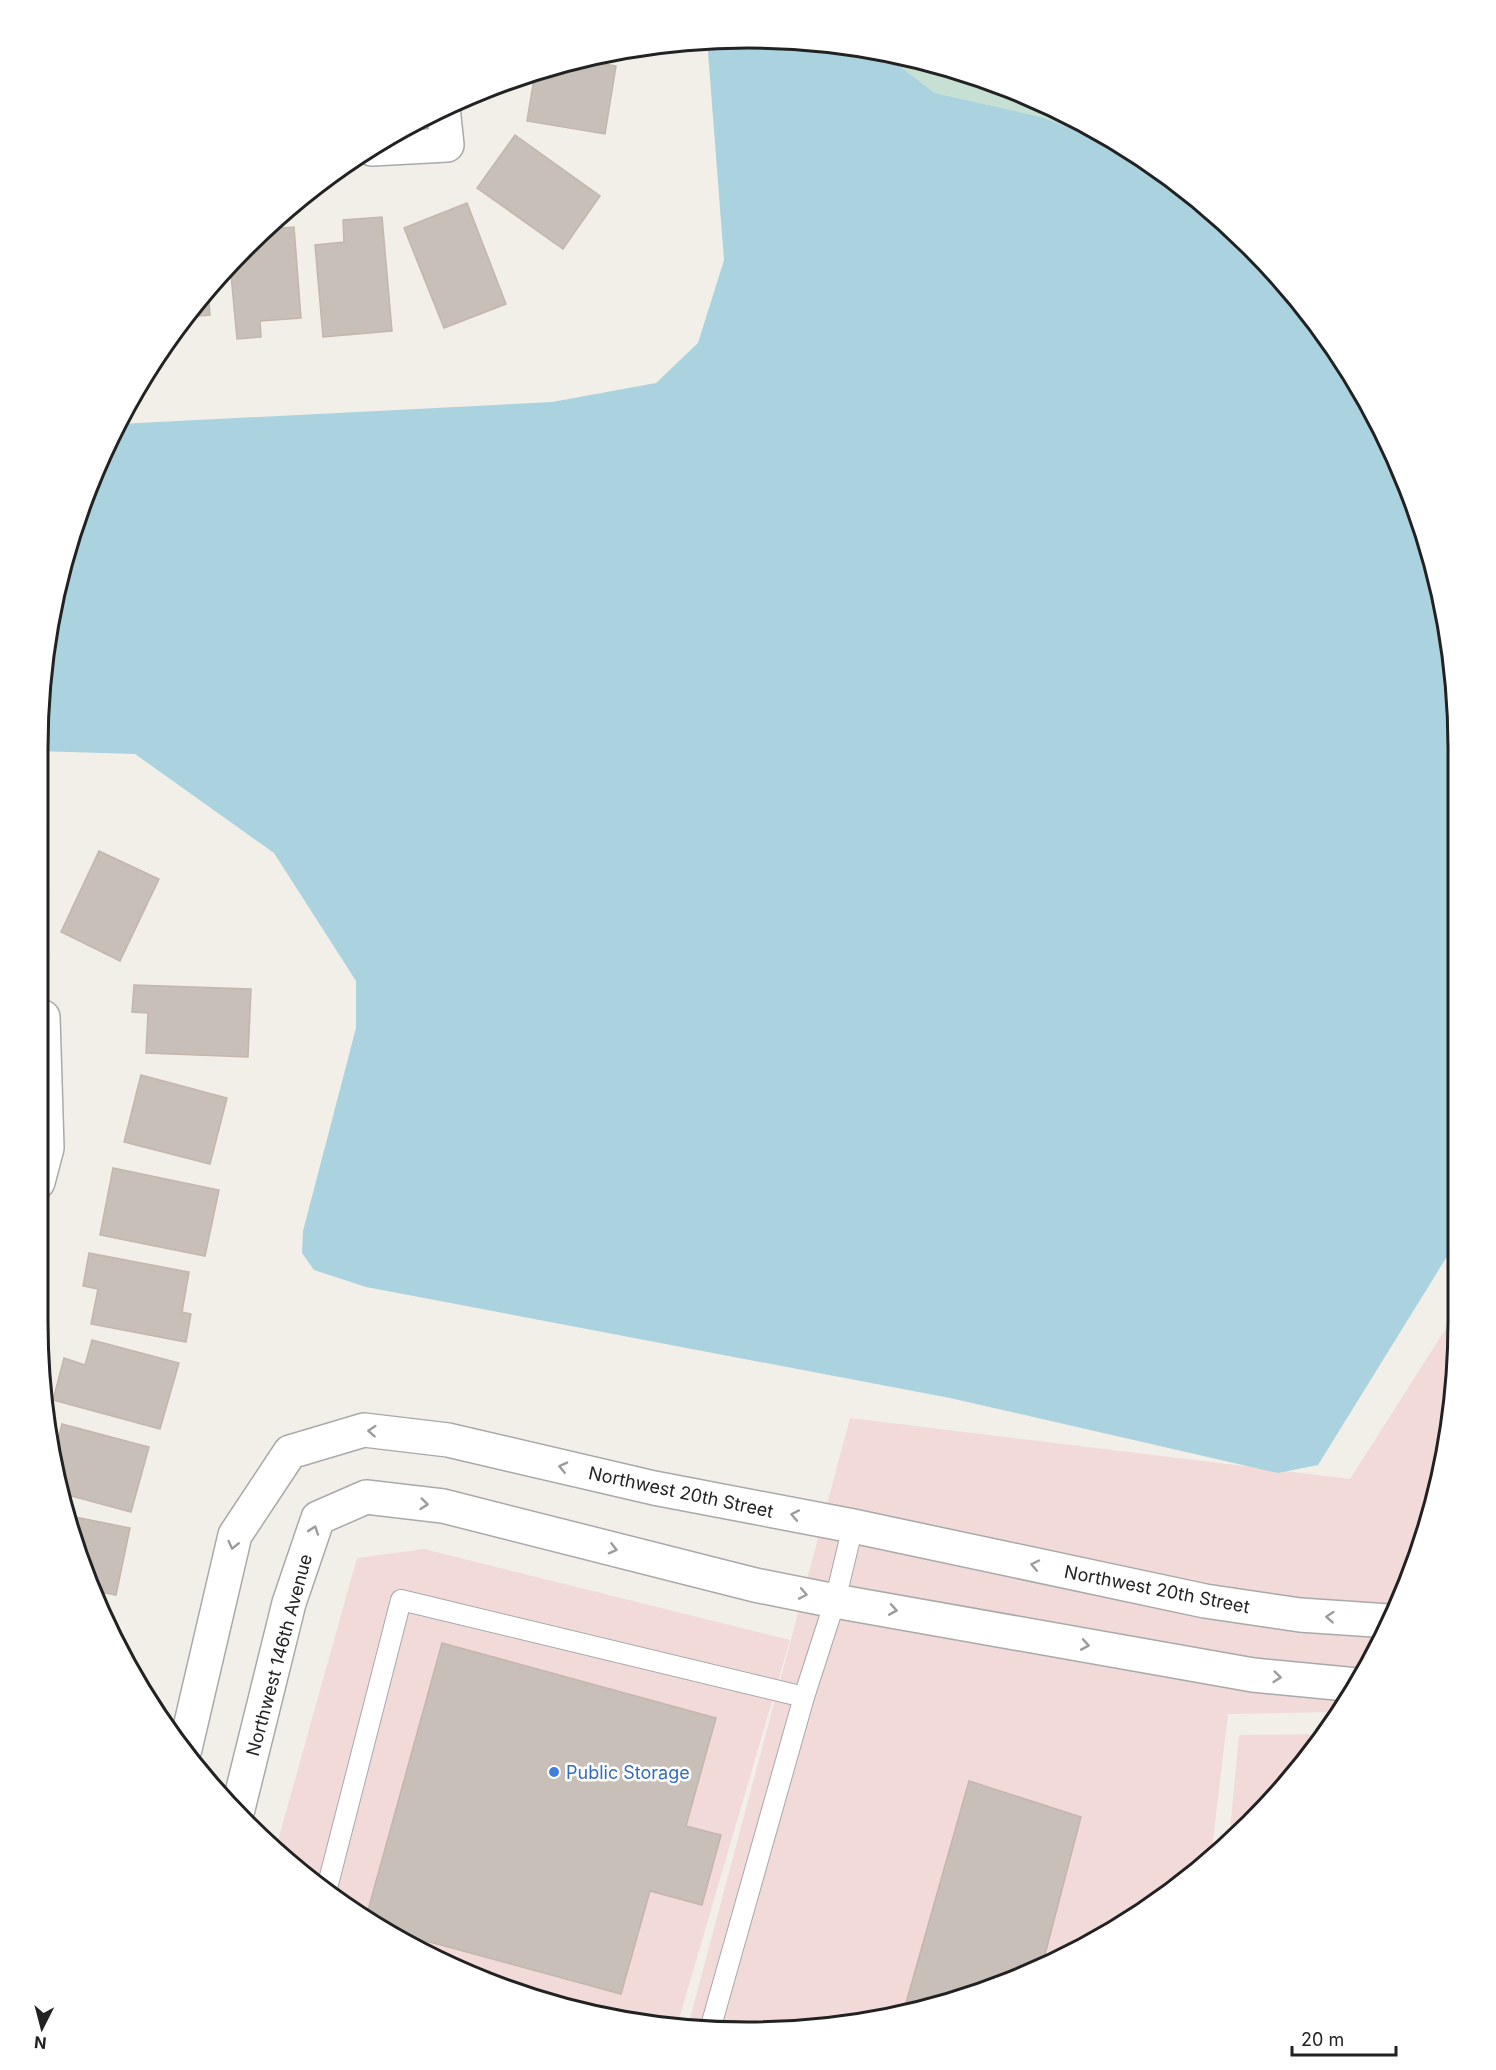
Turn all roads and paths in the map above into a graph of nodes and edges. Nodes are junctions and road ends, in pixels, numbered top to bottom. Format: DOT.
graph roads {
  1 [pos="444,117"];
  2 [pos="388,148"];
  3 [pos="853,1526"];
  4 [pos="835,1601"];
  5 [pos="1381,1621"];
  6 [pos="1347,1684"];
  7 [pos="804,1697"];
  8 [pos="187,1740"];
  9 [pos="240,1803"];
  10 [pos="329,1882"];
  11 [pos="712,2021"];
  1 -- 2 [label="street"];
  3 -- 4 [label="lane"];
  5 -- 3 [label="street, Northwest 20th Street, one-way"];
  3 -- 8 [label="street, Northwest 20th Street, one-way"];
  4 -- 6 [label="street, one-way"];
  4 -- 7 [label="lane"];
  9 -- 4 [label="street, Northwest 146th Avenue, one-way"];
  7 -- 10 [label="lane"];
  7 -- 11 [label="lane"];
}
